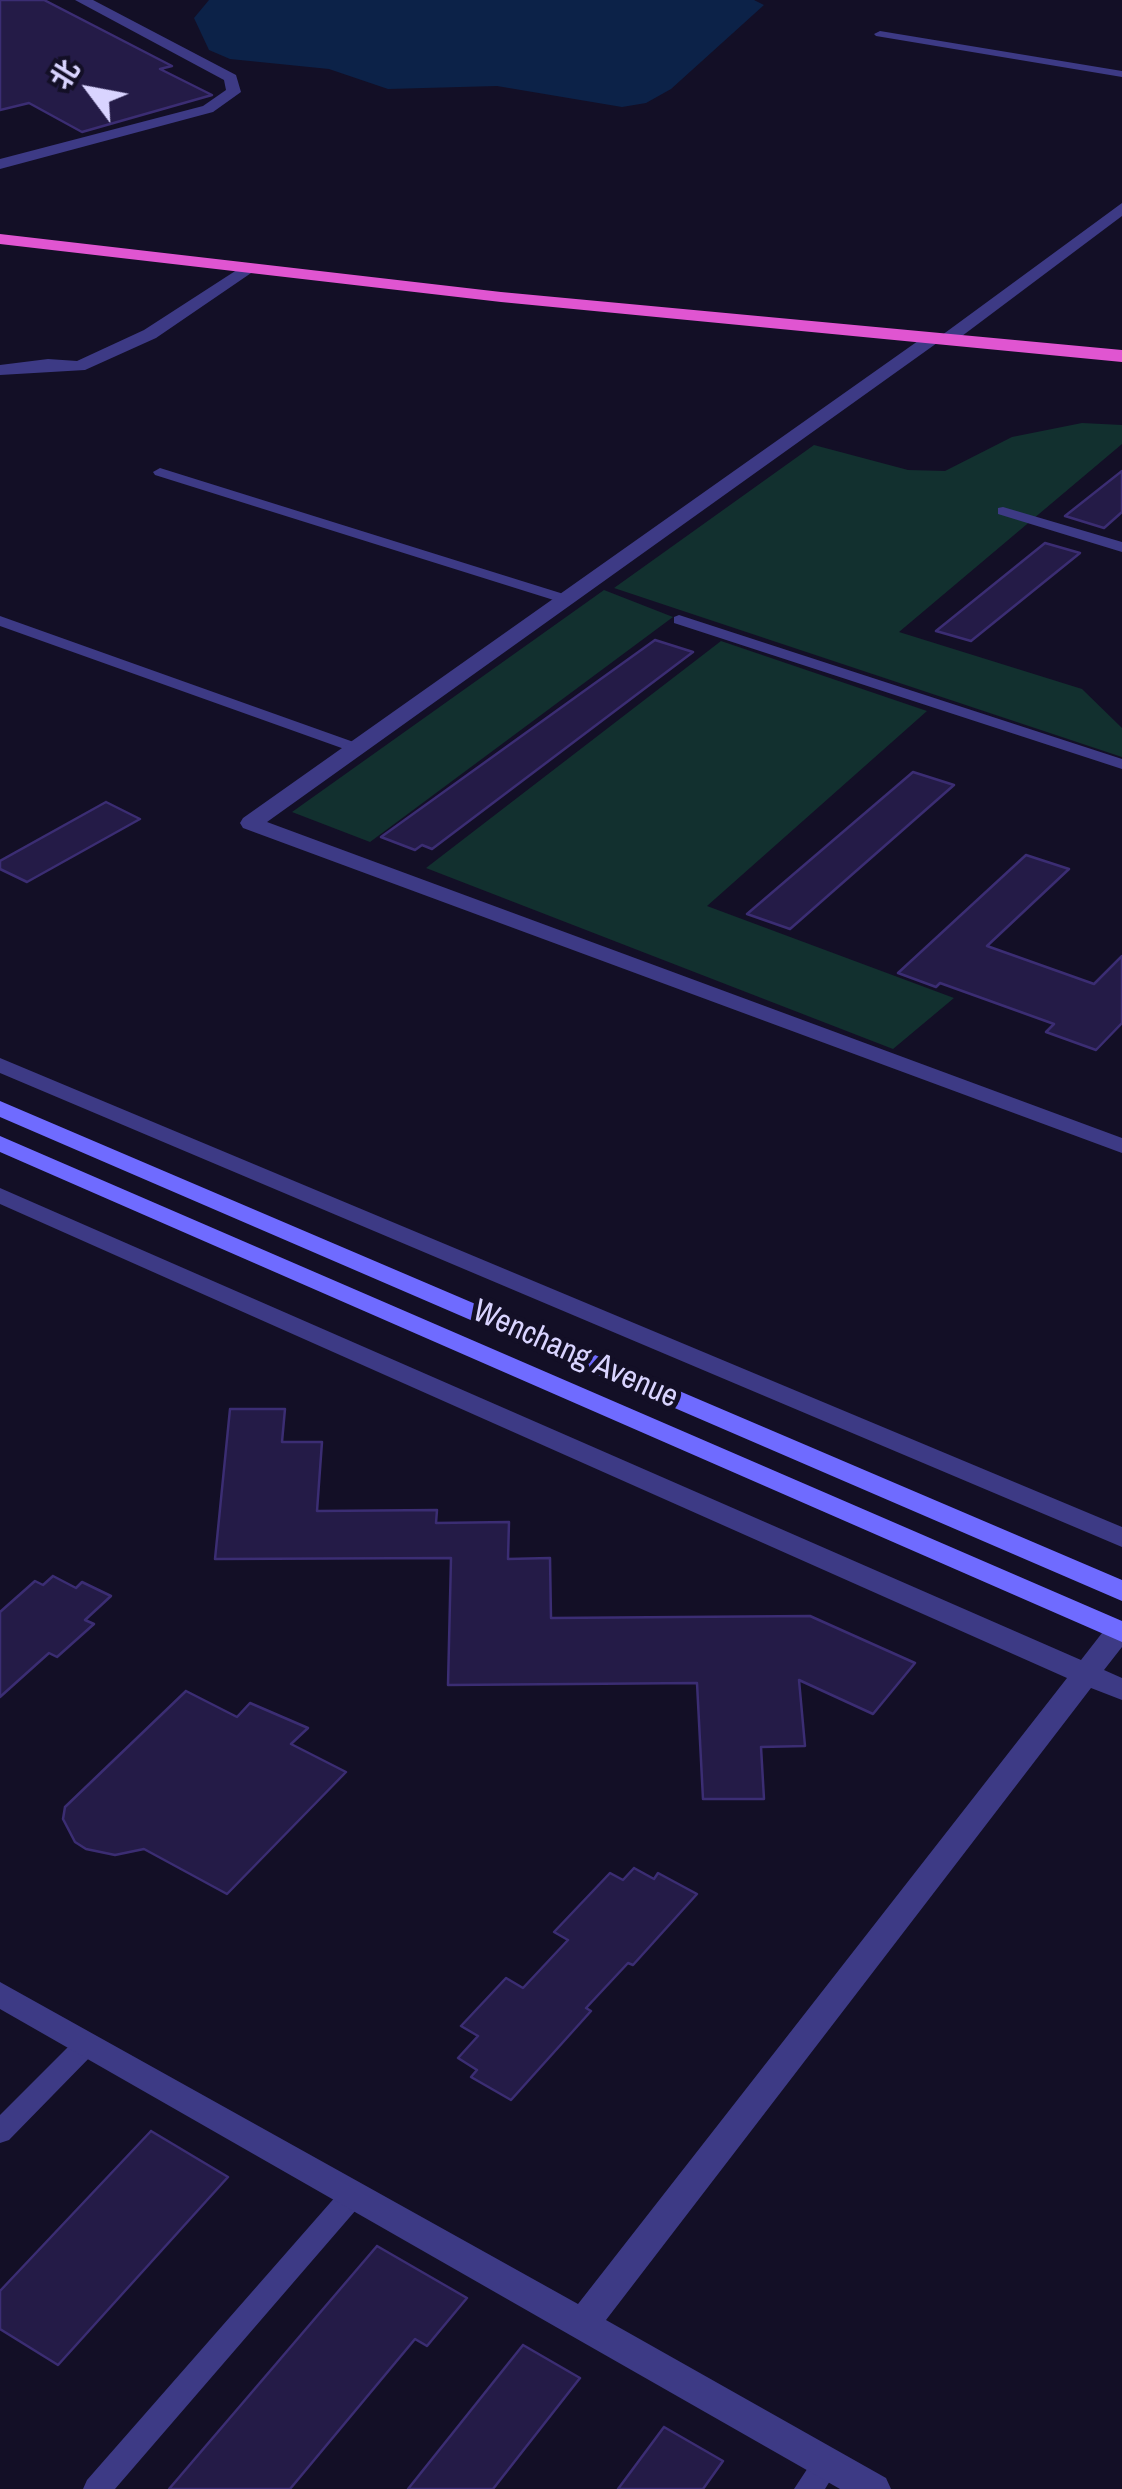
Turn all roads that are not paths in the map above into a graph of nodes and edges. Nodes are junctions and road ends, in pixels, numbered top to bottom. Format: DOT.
graph roads {
  1 [pos="82,0"];
  2 [pos="880,34"];
  3 [pos="1122,74"];
  4 [pos="0,164"];
  5 [pos="1122,208"];
  6 [pos="0,240"];
  7 [pos="249,269"];
  8 [pos="938,341"];
  9 [pos="1122,356"];
  10 [pos="0,370"];
  11 [pos="160,472"];
  12 [pos="1003,511"];
  13 [pos="1122,547"];
  14 [pos="565,598"];
  15 [pos="680,620"];
  16 [pos="0,622"];
  17 [pos="356,748"];
  18 [pos="1122,764"];
  19 [pos="0,1065"];
  20 [pos="0,1108"];
  21 [pos="0,1143"];
  22 [pos="1122,1146"];
  23 [pos="0,1194"];
  24 [pos="1122,1538"];
  25 [pos="1122,1592"];
  26 [pos="1121,1632"];
  27 [pos="1086,1674"];
  28 [pos="1122,1690"];
  29 [pos="0,1994"];
  30 [pos="87,2044"];
  31 [pos="0,2132"];
  32 [pos="353,2194"];
  33 [pos="582,2324"];
  34 [pos="818,2476"];
  35 [pos="96,2489"];
  36 [pos="872,2489"];
  1 -- 4 [label="street"];
  2 -- 3 [label="lane"];
  5 -- 8 [label="street"];
  6 -- 7 [label="highway"];
  7 -- 8 [label="highway"];
  7 -- 10 [label="street"];
  8 -- 9 [label="highway"];
  8 -- 14 [label="street"];
  11 -- 14 [label="lane"];
  12 -- 13 [label="lane"];
  14 -- 17 [label="street"];
  15 -- 18 [label="lane"];
  16 -- 17 [label="lane"];
  17 -- 22 [label="street"];
  19 -- 24 [label="street"];
  20 -- 25 [label="main road, Wenchang Avenue"];
  21 -- 26 [label="main road, Wenchang Avenue"];
  23 -- 27 [label="street"];
  26 -- 27 [label="street"];
  27 -- 28 [label="street"];
  27 -- 33 [label="street"];
  29 -- 30 [label="street"];
  30 -- 31 [label="lane"];
  30 -- 32 [label="street"];
  32 -- 33 [label="street"];
  32 -- 35 [label="lane"];
  33 -- 34 [label="street"];
  34 -- 36 [label="street"];
}
